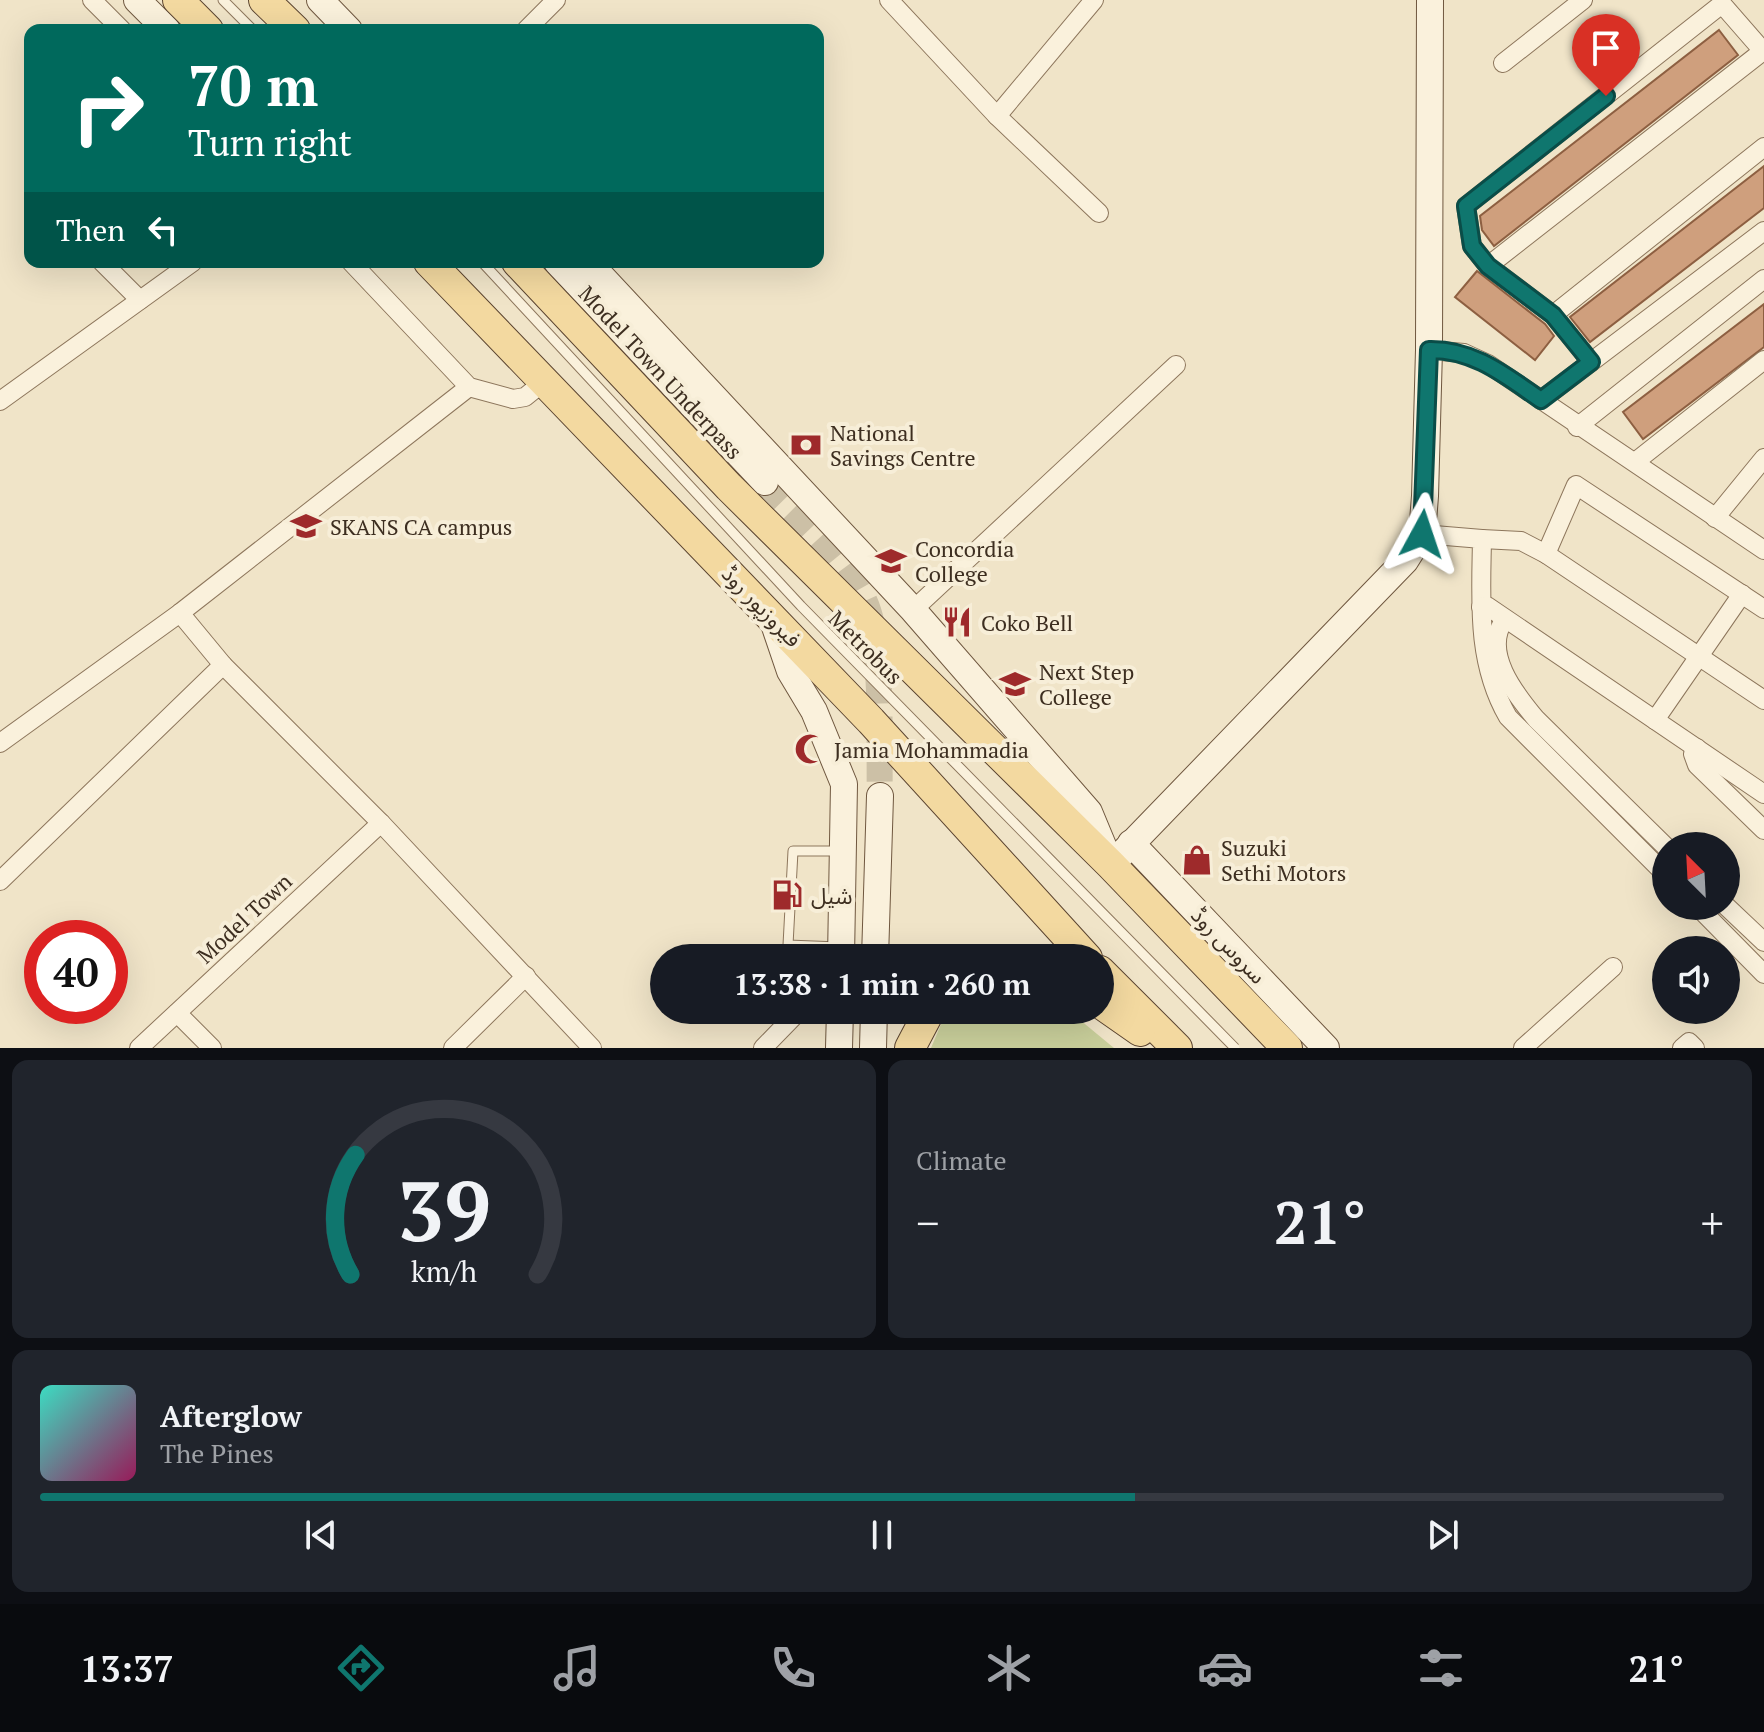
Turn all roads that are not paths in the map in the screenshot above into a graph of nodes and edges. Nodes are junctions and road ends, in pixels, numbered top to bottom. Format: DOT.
graph roads {
  1 [pos="92,0"];
  2 [pos="137,0"];
  3 [pos="178,0"];
  4 [pos="223,0"];
  5 [pos="264,0"];
  6 [pos="320,0"];
  7 [pos="556,0"];
  8 [pos="889,0"];
  9 [pos="1094,0"];
  10 [pos="1430,0"];
  11 [pos="1583,0"];
  12 [pos="116,24"];
  13 [pos="161,24"];
  14 [pos="202,24"];
  15 [pos="247,24"];
  16 [pos="289,24"];
  17 [pos="343,24"];
  18 [pos="532,24"];
  19 [pos="1764,51"];
  20 [pos="1503,63"];
  21 [pos="997,116"];
  22 [pos="1764,147"];
  23 [pos="1099,213"];
  24 [pos="1764,231"];
  25 [pos="1488,266"];
  26 [pos="108,268"];
  27 [pos="185,268"];
  28 [pos="357,268"];
  29 [pos="435,268"];
  30 [pos="488,268"];
  31 [pos="523,268"];
  32 [pos="563,268"];
  33 [pos="594,268"];
  34 [pos="1764,279"];
  35 [pos="140,300"];
  36 [pos="1553,315"];
  37 [pos="1429,350"];
  38 [pos="1764,360"];
  39 [pos="1591,362"];
  40 [pos="1176,365"];
  41 [pos="546,380"];
  42 [pos="469,387"];
  43 [pos="1541,400"];
  44 [pos="0,401"];
  45 [pos="1577,427"];
  46 [pos="1635,462"];
  47 [pos="1762,462"];
  48 [pos="765,482"];
  49 [pos="1715,518"];
  50 [pos="1422,534"];
  51 [pos="1482,539"];
  52 [pos="1764,550"];
  53 [pos="1546,554"];
  54 [pos="1742,594"];
  55 [pos="1481,607"];
  56 [pos="1764,609"];
  57 [pos="913,610"];
  58 [pos="180,613"];
  59 [pos="771,615"];
  60 [pos="1505,619"];
  61 [pos="1698,656"];
  62 [pos="223,665"];
  63 [pos="1764,700"];
  64 [pos="1655,720"];
  65 [pos="0,743"];
  66 [pos="1697,748"];
  67 [pos="1764,794"];
  68 [pos="880,796"];
  69 [pos="381,823"];
  70 [pos="1764,830"];
  71 [pos="1652,833"];
  72 [pos="845,851"];
  73 [pos="1121,854"];
  74 [pos="1652,861"];
  75 [pos="0,881"];
  76 [pos="1740,919"];
  77 [pos="1711,920"];
  78 [pos="1764,942"];
  79 [pos="788,944"];
  80 [pos="841,944"];
  81 [pos="875,944"];
  82 [pos="1074,944"];
  83 [pos="1613,967"];
  84 [pos="1764,974"];
  85 [pos="526,976"];
  86 [pos="1114,985"];
  87 [pos="177,1013"];
  88 [pos="1114,1013"];
  89 [pos="786,1024"];
  90 [pos="840,1024"];
  91 [pos="874,1024"];
  92 [pos="923,1024"];
  93 [pos="139,1048"];
  94 [pos="212,1048"];
  95 [pos="453,1048"];
  96 [pos="592,1048"];
  97 [pos="763,1048"];
  98 [pos="839,1048"];
  99 [pos="873,1048"];
  100 [pos="910,1048"];
  101 [pos="1164,1048"];
  102 [pos="1177,1048"];
  103 [pos="1235,1048"];
  104 [pos="1287,1048"];
  105 [pos="1326,1048"];
  106 [pos="1523,1048"];
  107 [pos="1682,1048"];
  108 [pos="1695,1048"];
  1 -- 12 [label="street"];
  2 -- 13 [label="street"];
  3 -- 14 [label="main road"];
  4 -- 15 [label="lane"];
  5 -- 16 [label="main road"];
  6 -- 17 [label="street"];
  7 -- 18 [label="street"];
  8 -- 21 [label="street"];
  9 -- 21 [label="street"];
  10 -- 37 [label="street"];
  11 -- 20 [label="street"];
  19 -- 25 [label="street"];
  19 -- 25 [label="street"];
  21 -- 23 [label="street"];
  22 -- 36 [label="street"];
  24 -- 39 [label="street"];
  25 -- 36 [label="street"];
  26 -- 35 [label="street"];
  27 -- 35 [label="street"];
  28 -- 42 [label="street"];
  29 -- 41 [label="main road, فیروزپور روڈ"];
  30 -- 103 [label="lane, Metrobus, bridge"];
  31 -- 73 [label="main road"];
  32 -- 48 [label="street, Model Town Underpass"];
  33 -- 57 [label="street"];
  34 -- 45 [label="street"];
  35 -- 44 [label="street"];
  36 -- 39 [label="street"];
  37 -- 43 [label="street"];
  37 -- 50 [label="street"];
  38 -- 46 [label="street"];
  39 -- 43 [label="street"];
  40 -- 57 [label="street"];
  41 -- 42 [label="street"];
  41 -- 59 [label="main road, فیروزپور روڈ"];
  42 -- 58 [label="street"];
  43 -- 45 [label="street"];
  45 -- 46 [label="street"];
  46 -- 49 [label="street"];
  47 -- 49 [label="street"];
  49 -- 52 [label="street"];
  50 -- 51 [label="street"];
  50 -- 73 [label="street"];
  51 -- 53 [label="street"];
  51 -- 55 [label="street"];
  53 -- 54 [label="street"];
  53 -- 61 [label="street"];
  54 -- 56 [label="street"];
  54 -- 61 [label="street"];
  55 -- 60 [label="street"];
  55 -- 74 [label="street"];
  57 -- 73 [label="street"];
  58 -- 62 [label="street"];
  58 -- 65 [label="street"];
  59 -- 72 [label="street"];
  59 -- 82 [label="main road, فیروزپور روڈ"];
  60 -- 64 [label="street"];
  60 -- 71 [label="street"];
  61 -- 63 [label="street"];
  61 -- 64 [label="street"];
  62 -- 69 [label="street"];
  62 -- 75 [label="street"];
  64 -- 66 [label="street"];
  66 -- 67 [label="street"];
  66 -- 70 [label="street"];
  68 -- 81 [label="street"];
  69 -- 85 [label="street"];
  69 -- 87 [label="street, Model Town"];
  72 -- 79 [label="lane"];
  72 -- 80 [label="street"];
  73 -- 104 [label="main road"];
  73 -- 105 [label="street, سروس روڈ"];
  76 -- 78 [label="street"];
  77 -- 84 [label="street"];
  83 -- 106 [label="street"];
  85 -- 95 [label="street"];
  85 -- 96 [label="street"];
  86 -- 102 [label="main road"];
  87 -- 93 [label="street, Model Town"];
  87 -- 94 [label="street"];
  88 -- 101 [label="main road"];
  89 -- 97 [label="street"];
  90 -- 98 [label="street"];
  91 -- 99 [label="street"];
  92 -- 100 [label="main road"];
  107 -- 108 [label="street"];
}
